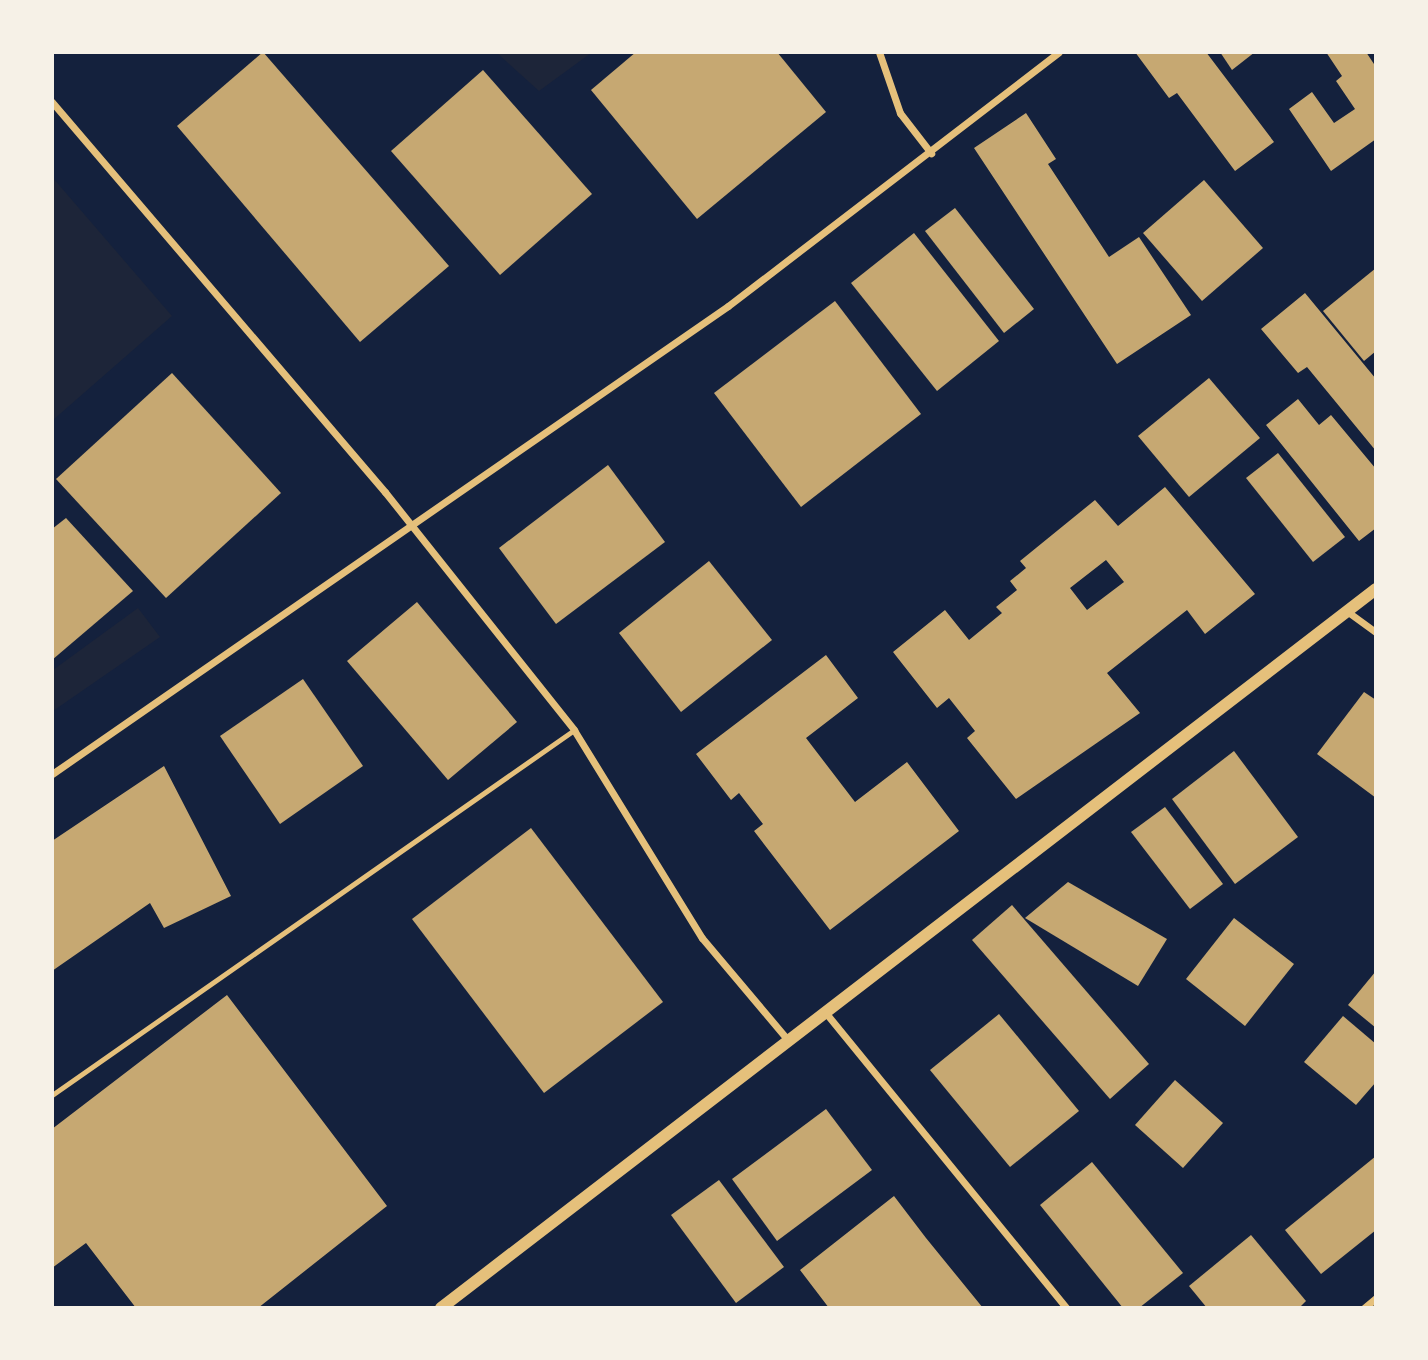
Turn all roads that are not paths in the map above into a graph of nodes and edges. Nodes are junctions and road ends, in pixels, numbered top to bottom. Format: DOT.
graph roads {
  1 [pos="879,52"];
  2 [pos="1059,52"];
  3 [pos="52,102"];
  4 [pos="931,153"];
  5 [pos="412,525"];
  6 [pos="1376,589"];
  7 [pos="1348,612"];
  8 [pos="1376,632"];
  9 [pos="574,730"];
  10 [pos="52,774"];
  11 [pos="824,1012"];
  12 [pos="788,1040"];
  13 [pos="52,1095"];
  14 [pos="1376,1298"];
  15 [pos="441,1307"];
  16 [pos="1066,1307"];
  17 [pos="1364,1307"];
  1 -- 4 [label="street"];
  2 -- 4 [label="street"];
  3 -- 5 [label="street"];
  4 -- 5 [label="street"];
  5 -- 9 [label="street"];
  5 -- 10 [label="street"];
  6 -- 7 [label="street"];
  7 -- 8 [label="street"];
  7 -- 11 [label="street"];
  9 -- 12 [label="street"];
  9 -- 13 [label="lane"];
  11 -- 12 [label="street"];
  11 -- 16 [label="street"];
  12 -- 15 [label="street"];
  14 -- 17 [label="street"];
}
